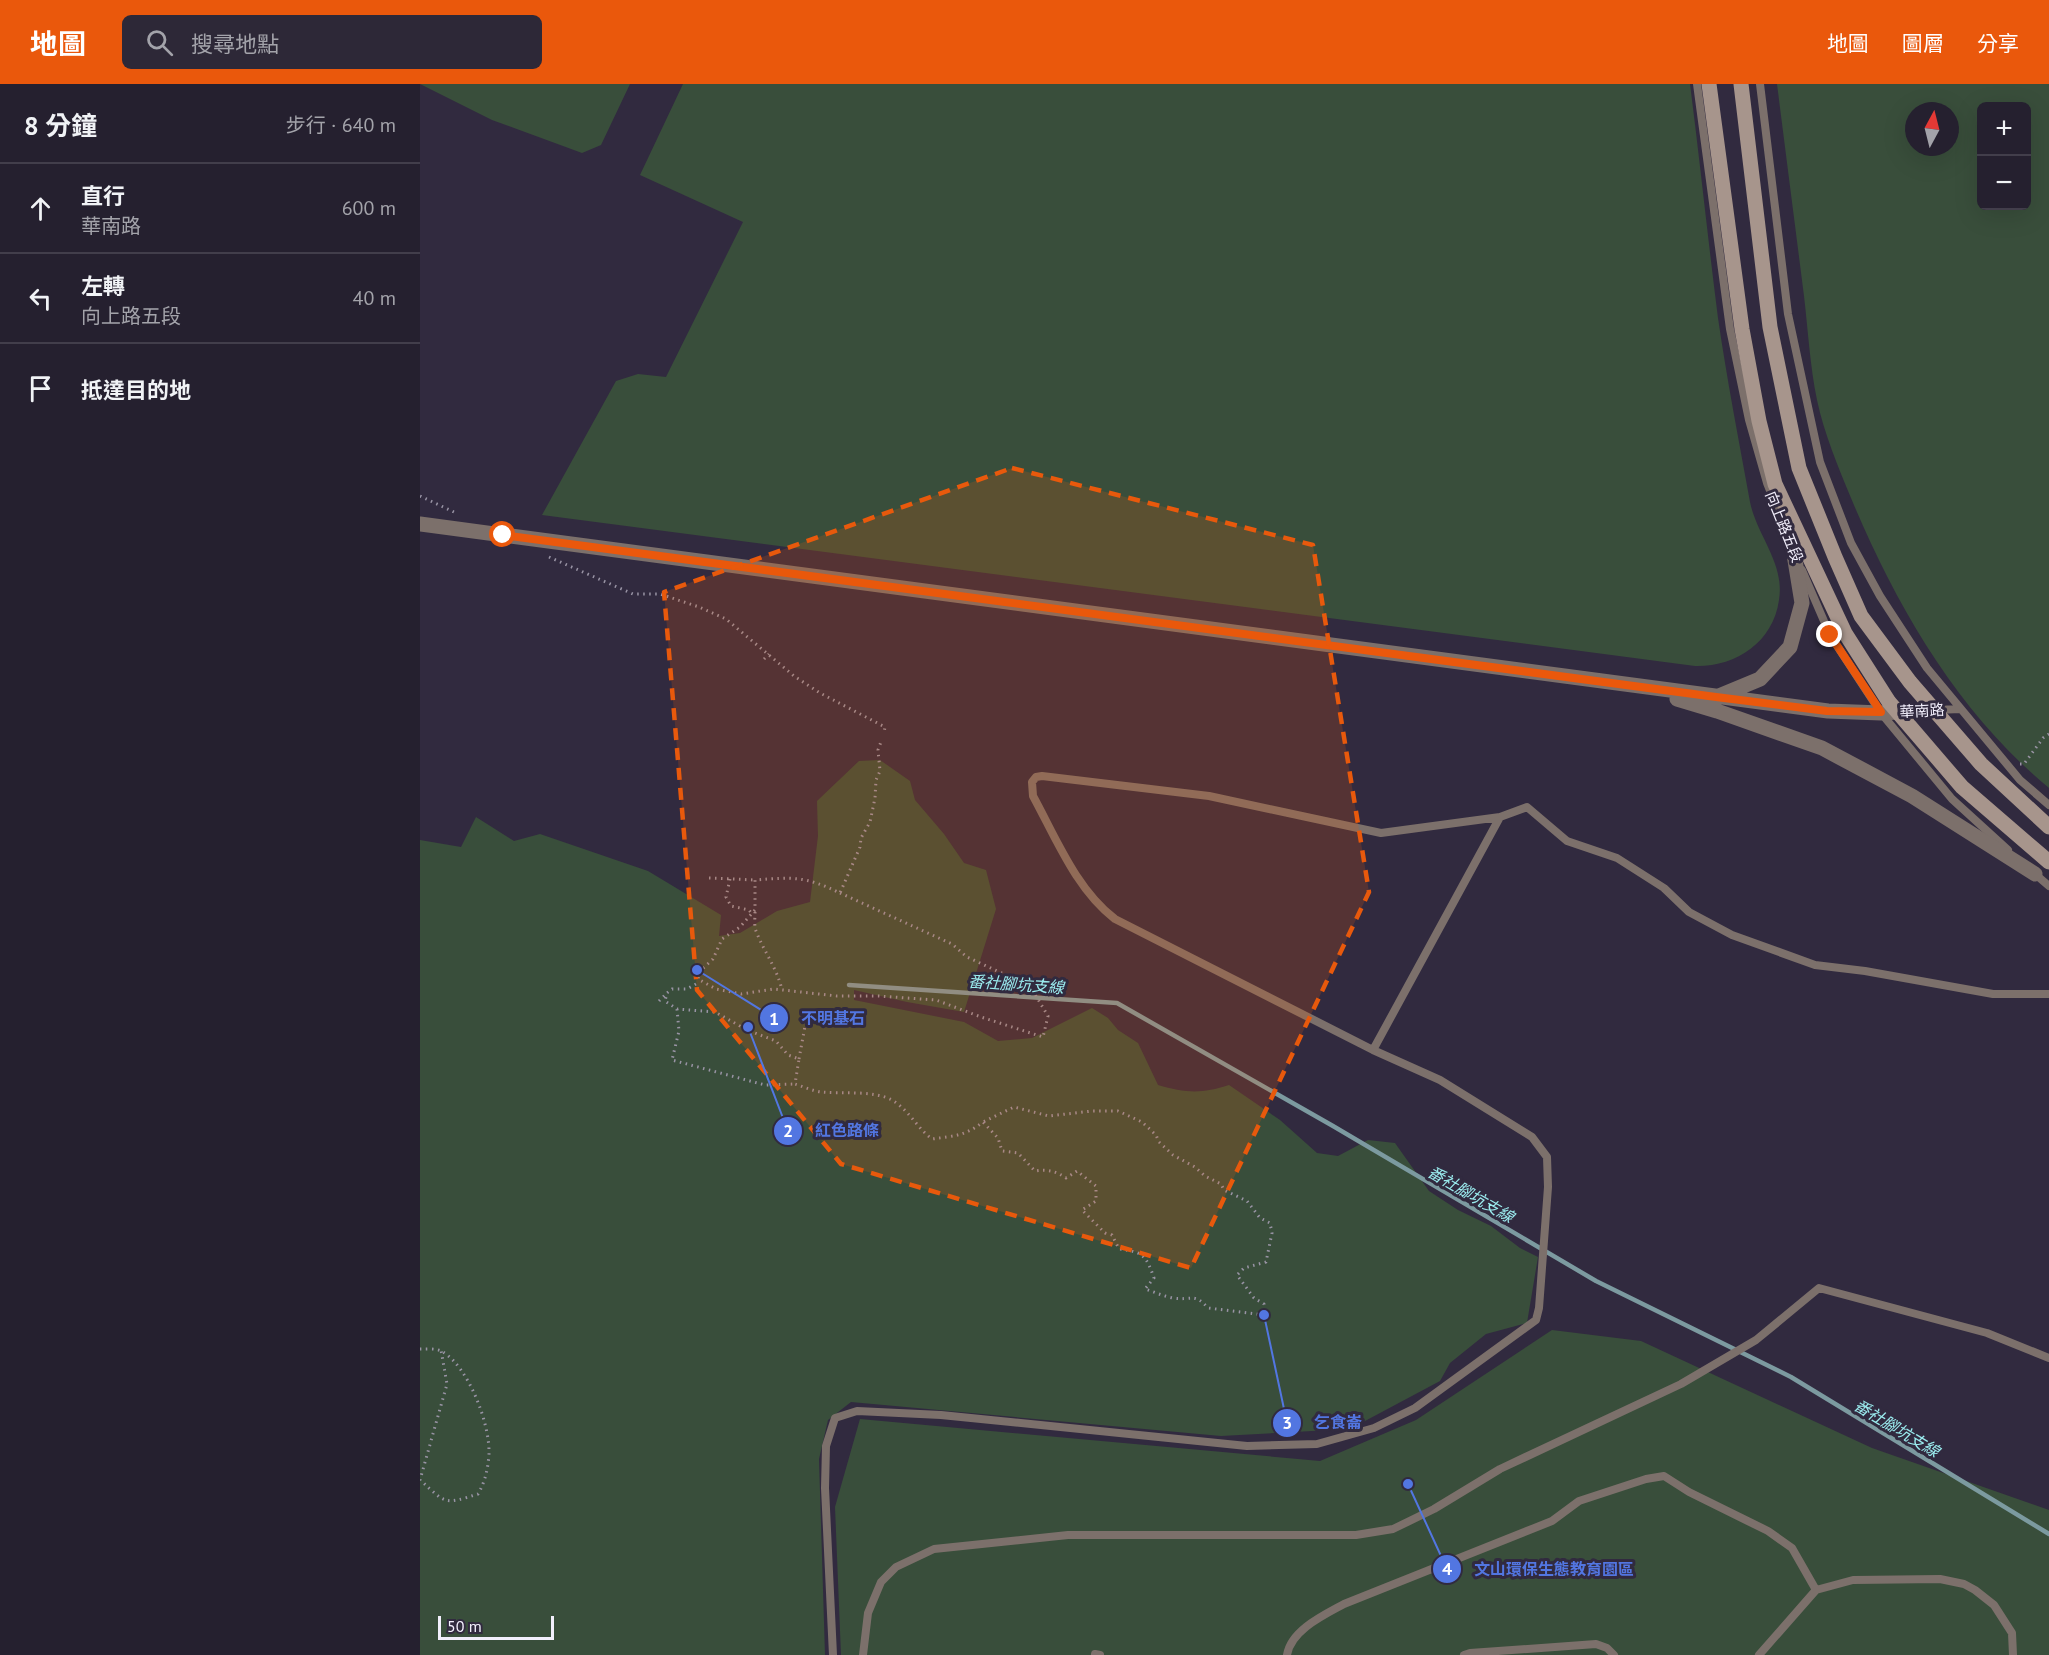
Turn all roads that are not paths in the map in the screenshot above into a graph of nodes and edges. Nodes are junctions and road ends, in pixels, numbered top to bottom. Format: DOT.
graph roads {
  1 [pos="1697,84"];
  2 [pos="1708,84"];
  3 [pos="1741,84"];
  4 [pos="1760,84"];
  5 [pos="420,524"];
  6 [pos="1793,548"];
  7 [pos="1624,685"];
  8 [pos="1716,697"];
  9 [pos="1960,709"];
  10 [pos="1934,710"];
  11 [pos="1881,712"];
  12 [pos="1898,712"];
  13 [pos="2049,805"];
  14 [pos="1500,817"];
  15 [pos="2049,827"];
  16 [pos="2049,862"];
  17 [pos="2035,874"];
  18 [pos="2049,886"];
  19 [pos="2049,994"];
  20 [pos="1373,1050"];
  21 [pos="2049,1358"];
  22 [pos="1816,1590"];
  23 [pos="833,1655"];
  24 [pos="863,1655"];
  25 [pos="1287,1655"];
  26 [pos="1464,1655"];
  27 [pos="1614,1655"];
  28 [pos="1759,1655"];
  29 [pos="2013,1655"];
  1 -- 6 [label="lane, 向上路五段"];
  2 -- 12 [label="main road, 向上路五段"];
  3 -- 10 [label="main road"];
  4 -- 9 [label="lane"];
  5 -- 7 [label="street, 華南路"];
  6 -- 8 [label="street"];
  6 -- 11 [label="lane, 向上路五段"];
  7 -- 8 [label="street, 華南路"];
  7 -- 17 [label="street"];
  8 -- 11 [label="street, 華南路"];
  9 -- 10 [label="lane, 華南路"];
  9 -- 13 [label="lane"];
  10 -- 12 [label="street, 華南路"];
  10 -- 15 [label="main road"];
  11 -- 12 [label="street, 華南路"];
  11 -- 17 [label="lane, 向上路五段"];
  12 -- 16 [label="main road, 向上路五段"];
  14 -- 19 [label="lane"];
  14 -- 20 [label="lane"];
  14 -- 20 [label="lane"];
  17 -- 18 [label="lane, 向上路五段"];
  20 -- 23 [label="lane"];
  21 -- 24 [label="lane"];
  22 -- 25 [label="lane"];
  22 -- 28 [label="lane"];
  22 -- 29 [label="lane"];
  26 -- 27 [label="lane"];
}
